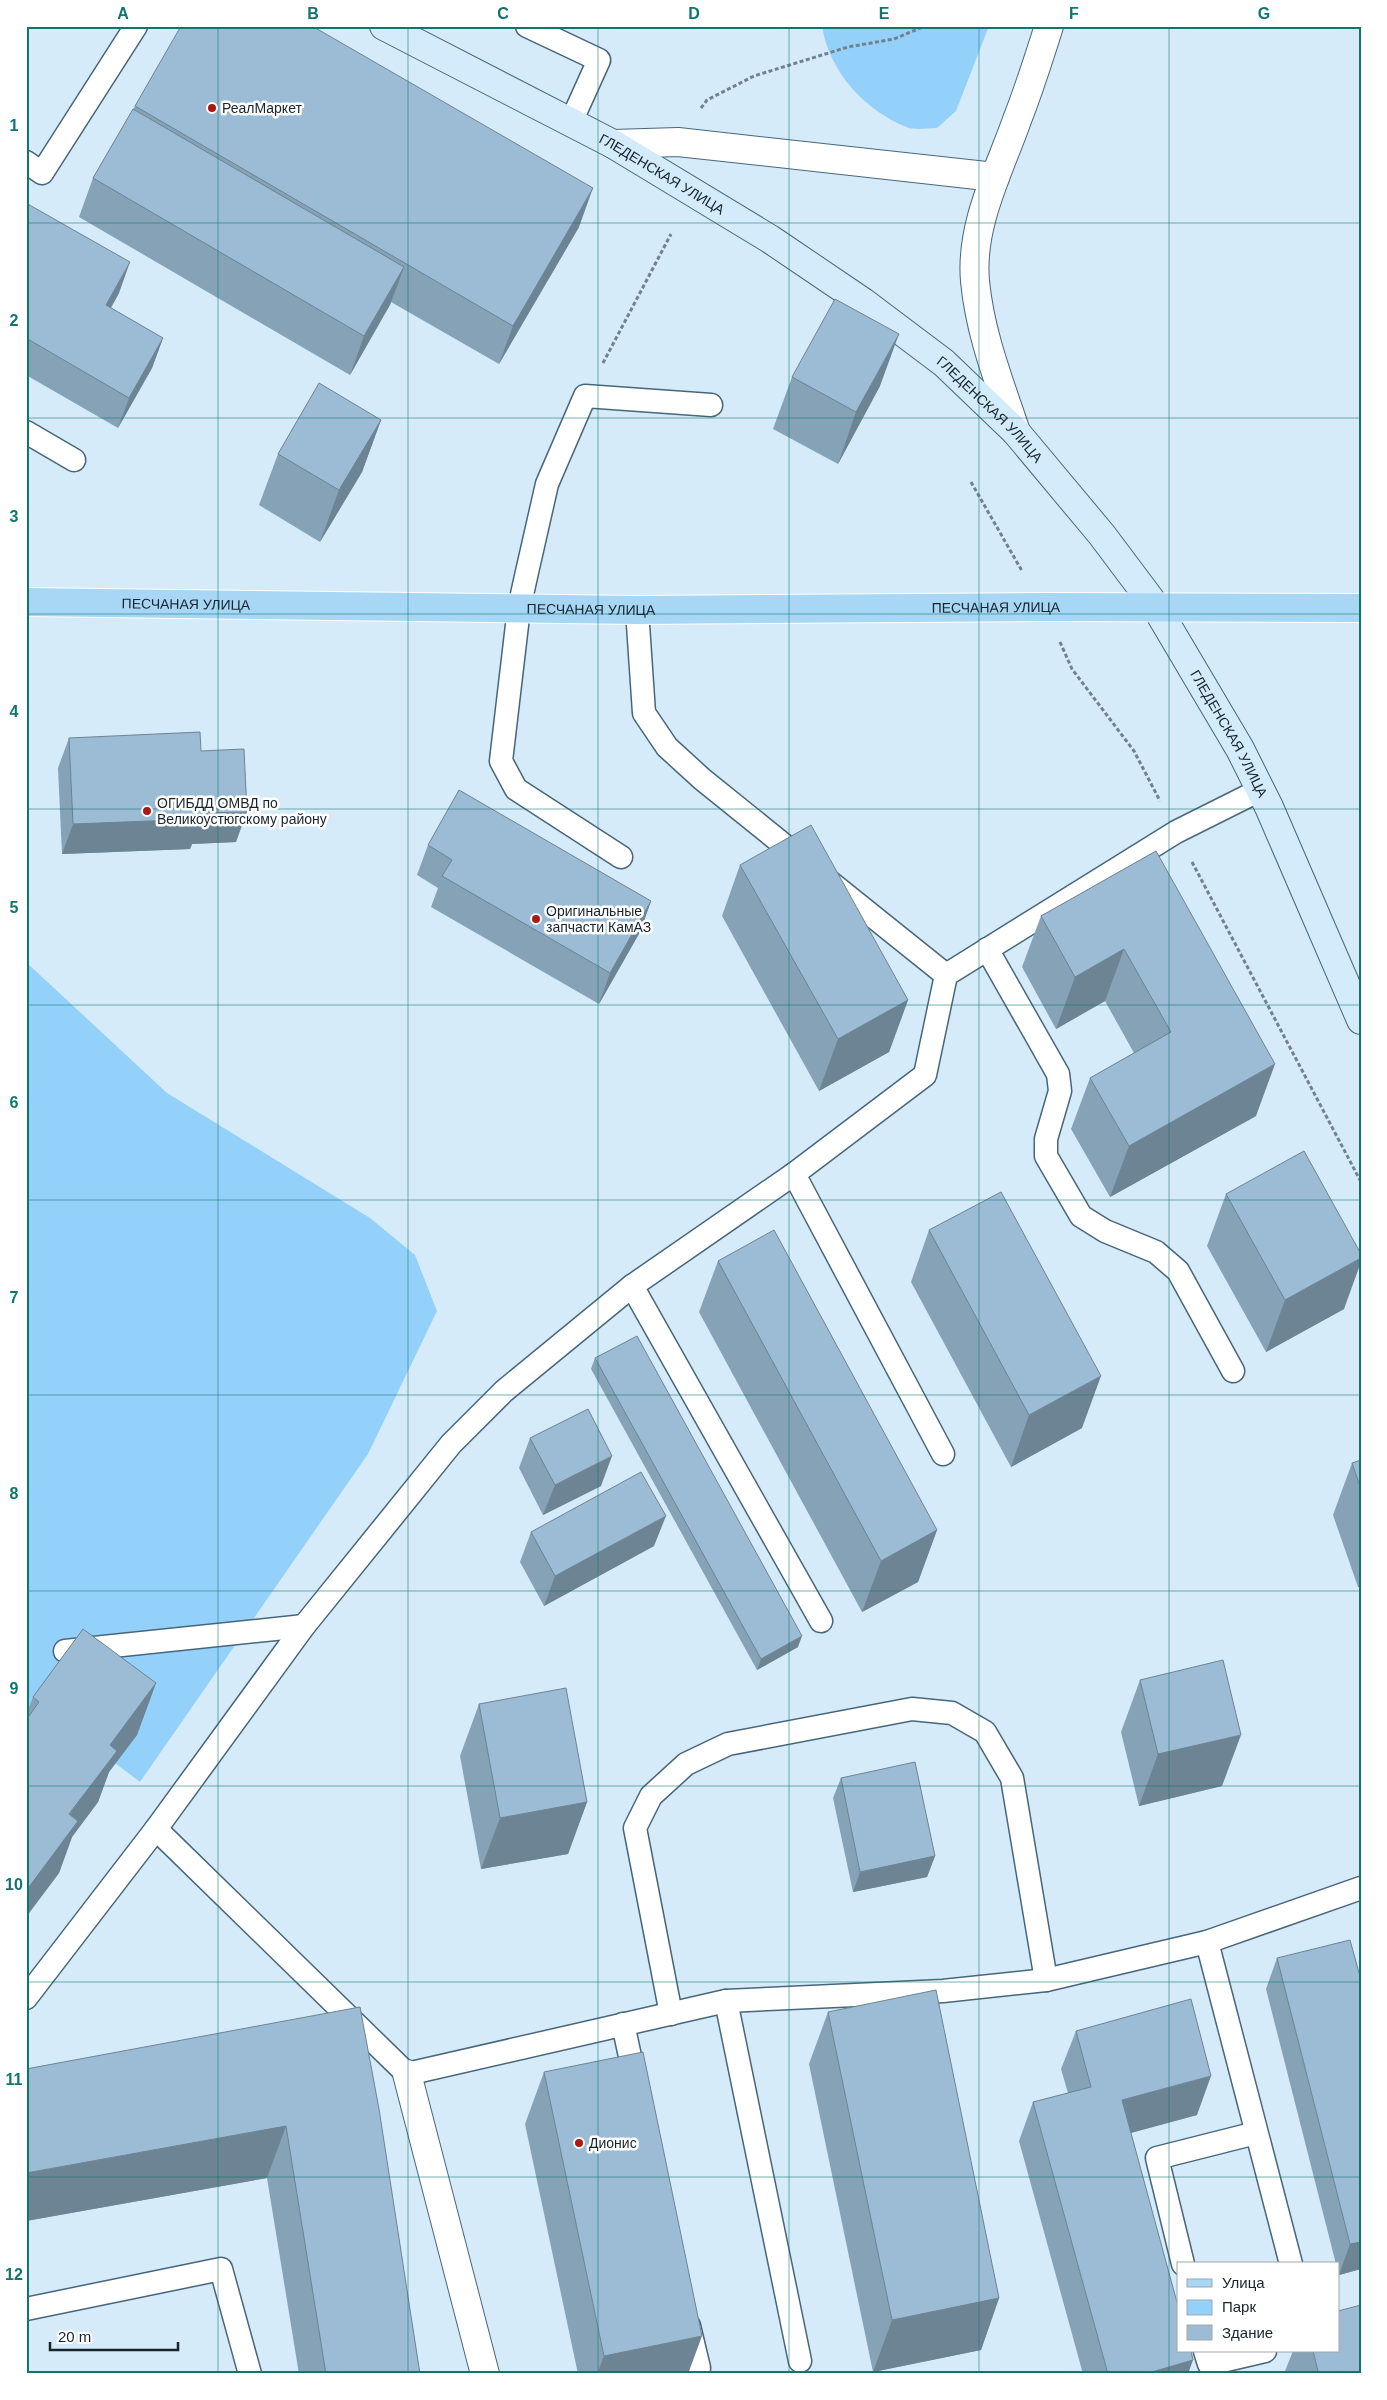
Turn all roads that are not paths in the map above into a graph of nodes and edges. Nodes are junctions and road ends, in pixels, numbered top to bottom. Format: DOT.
graph roads {
  1 [pos="136,26"];
  2 [pos="527,26"];
  3 [pos="1049,26"];
  4 [pos="399,30"];
  5 [pos="570,122"];
  6 [pos="613,144"];
  7 [pos="26,162"];
  8 [pos="995,177"];
  9 [pos="711,405"];
  10 [pos="26,432"];
  11 [pos="1016,432"];
  12 [pos="74,460"];
  13 [pos="26,602"];
  14 [pos="1156,607"];
  15 [pos="519,608"];
  16 [pos="1361,608"];
  17 [pos="637,610"];
  18 [pos="1260,790"];
  19 [pos="621,856"];
  20 [pos="988,949"];
  21 [pos="946,975"];
  22 [pos="1361,1020"];
  23 [pos="794,1174"];
  24 [pos="632,1286"];
  25 [pos="1233,1371"];
  26 [pos="943,1454"];
  27 [pos="821,1621"];
  28 [pos="304,1626"];
  29 [pos="65,1652"];
  30 [pos="156,1829"];
  31 [pos="1361,1888"];
  32 [pos="1207,1942"];
  33 [pos="1046,1980"];
  34 [pos="26,1998"];
  35 [pos="726,2001"];
  36 [pos="671,2014"];
  37 [pos="623,2024"];
  38 [pos="407,2074"];
  39 [pos="640,2101"];
  40 [pos="1256,2133"];
  41 [pos="1182,2262"];
  42 [pos="1290,2262"];
  43 [pos="684,2301"];
  44 [pos="26,2309"];
  45 [pos="1205,2352"];
  46 [pos="1261,2352"];
  47 [pos="800,2361"];
  48 [pos="698,2368"];
  49 [pos="250,2374"];
  50 [pos="485,2374"];
  1 -- 7 [label="lane"];
  2 -- 5 [label="lane"];
  3 -- 8 [label="street"];
  4 -- 5 [label="main road, ГЛЕДЕНСКАЯ УЛИЦА"];
  5 -- 6 [label="main road, ГЛЕДЕНСКАЯ УЛИЦА"];
  6 -- 8 [label="street"];
  6 -- 11 [label="main road, ГЛЕДЕНСКАЯ УЛИЦА"];
  8 -- 11 [label="street"];
  9 -- 15 [label="lane"];
  10 -- 12 [label="lane"];
  11 -- 14 [label="main road, ГЛЕДЕНСКАЯ УЛИЦА"];
  13 -- 15 [label="main road, ПЕСЧАНАЯ УЛИЦА"];
  14 -- 16 [label="main road, ПЕСЧАНАЯ УЛИЦА"];
  14 -- 17 [label="main road, ПЕСЧАНАЯ УЛИЦА"];
  14 -- 18 [label="main road, ГЛЕДЕНСКАЯ УЛИЦА"];
  15 -- 17 [label="main road, ПЕСЧАНАЯ УЛИЦА"];
  15 -- 19 [label="lane"];
  17 -- 21 [label="lane"];
  18 -- 20 [label="lane"];
  18 -- 22 [label="main road, ГЛЕДЕНСКАЯ УЛИЦА"];
  20 -- 21 [label="lane"];
  20 -- 25 [label="lane"];
  21 -- 23 [label="lane"];
  23 -- 24 [label="lane"];
  23 -- 26 [label="lane"];
  24 -- 27 [label="lane"];
  24 -- 28 [label="lane"];
  28 -- 29 [label="lane"];
  28 -- 30 [label="lane"];
  30 -- 34 [label="lane"];
  30 -- 38 [label="lane"];
  31 -- 32 [label="lane"];
  32 -- 33 [label="lane"];
  32 -- 40 [label="lane"];
  33 -- 35 [label="lane"];
  33 -- 36 [label="lane"];
  35 -- 36 [label="lane"];
  35 -- 47 [label="lane"];
  36 -- 37 [label="lane"];
  37 -- 38 [label="lane"];
  37 -- 39 [label="lane"];
  38 -- 50 [label="street"];
  40 -- 41 [label="lane"];
  40 -- 42 [label="lane"];
  43 -- 48 [label="lane"];
  44 -- 49 [label="lane"];
  45 -- 46 [label="lane"];
}
